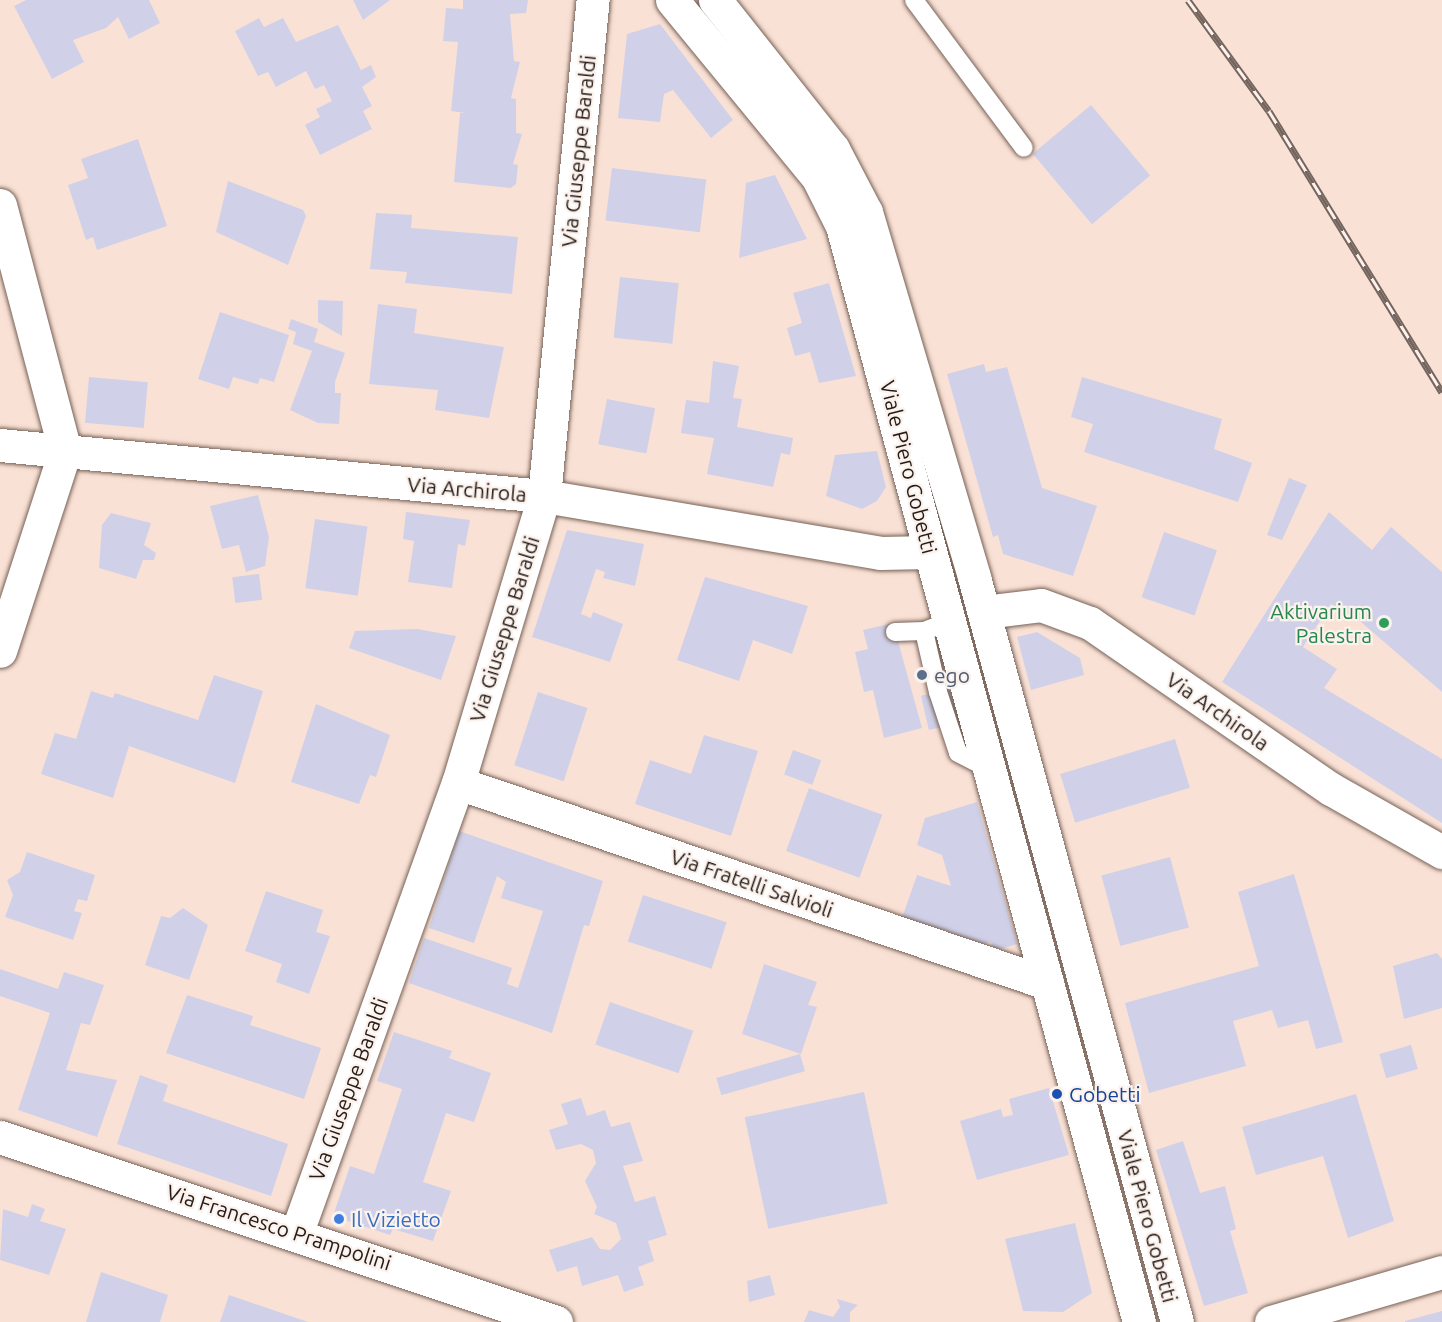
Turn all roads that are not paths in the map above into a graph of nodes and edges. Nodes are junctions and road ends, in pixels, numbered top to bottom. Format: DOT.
graph roads {
  1 [pos="593,0"];
  2 [pos="672,0"];
  3 [pos="715,0"];
  4 [pos="914,0"];
  5 [pos="1024,148"];
  6 [pos="0,205"];
  7 [pos="0,445"];
  8 [pos="65,451"];
  9 [pos="544,496"];
  10 [pos="930,552"];
  11 [pos="984,612"];
  12 [pos="937,626"];
  13 [pos="895,632"];
  14 [pos="0,651"];
  15 [pos="458,783"];
  16 [pos="1442,852"];
  17 [pos="1082,971"];
  18 [pos="1047,983"];
  19 [pos="0,1137"];
  20 [pos="297,1232"];
  21 [pos="1442,1272"];
  22 [pos="556,1322"];
  23 [pos="1139,1322"];
  24 [pos="1177,1322"];
  25 [pos="1271,1322"];
  1 -- 9 [label="street, Via Giuseppe Baraldi"];
  2 -- 10 [label="street, Viale Piero Gobetti"];
  3 -- 11 [label="street, Viale Piero Gobetti"];
  4 -- 5 [label="lane"];
  6 -- 8 [label="street"];
  7 -- 8 [label="street, Via Archirola"];
  8 -- 9 [label="street, Via Archirola"];
  8 -- 14 [label="street"];
  9 -- 10 [label="street, Via Archirola"];
  9 -- 15 [label="street, Via Giuseppe Baraldi"];
  10 -- 12 [label="street, Viale Piero Gobetti"];
  11 -- 16 [label="street, Via Archirola"];
  11 -- 17 [label="street, Viale Piero Gobetti"];
  12 -- 13 [label="lane"];
  12 -- 18 [label="street, Viale Piero Gobetti"];
  15 -- 18 [label="street, Via Fratelli Salvioli"];
  15 -- 20 [label="street, Via Giuseppe Baraldi"];
  17 -- 18 [label="street"];
  17 -- 24 [label="street, Viale Piero Gobetti"];
  18 -- 23 [label="street, Viale Piero Gobetti"];
  19 -- 20 [label="street, Via Francesco Prampolini"];
  20 -- 22 [label="street, Via Francesco Prampolini"];
  21 -- 25 [label="street"];
}
